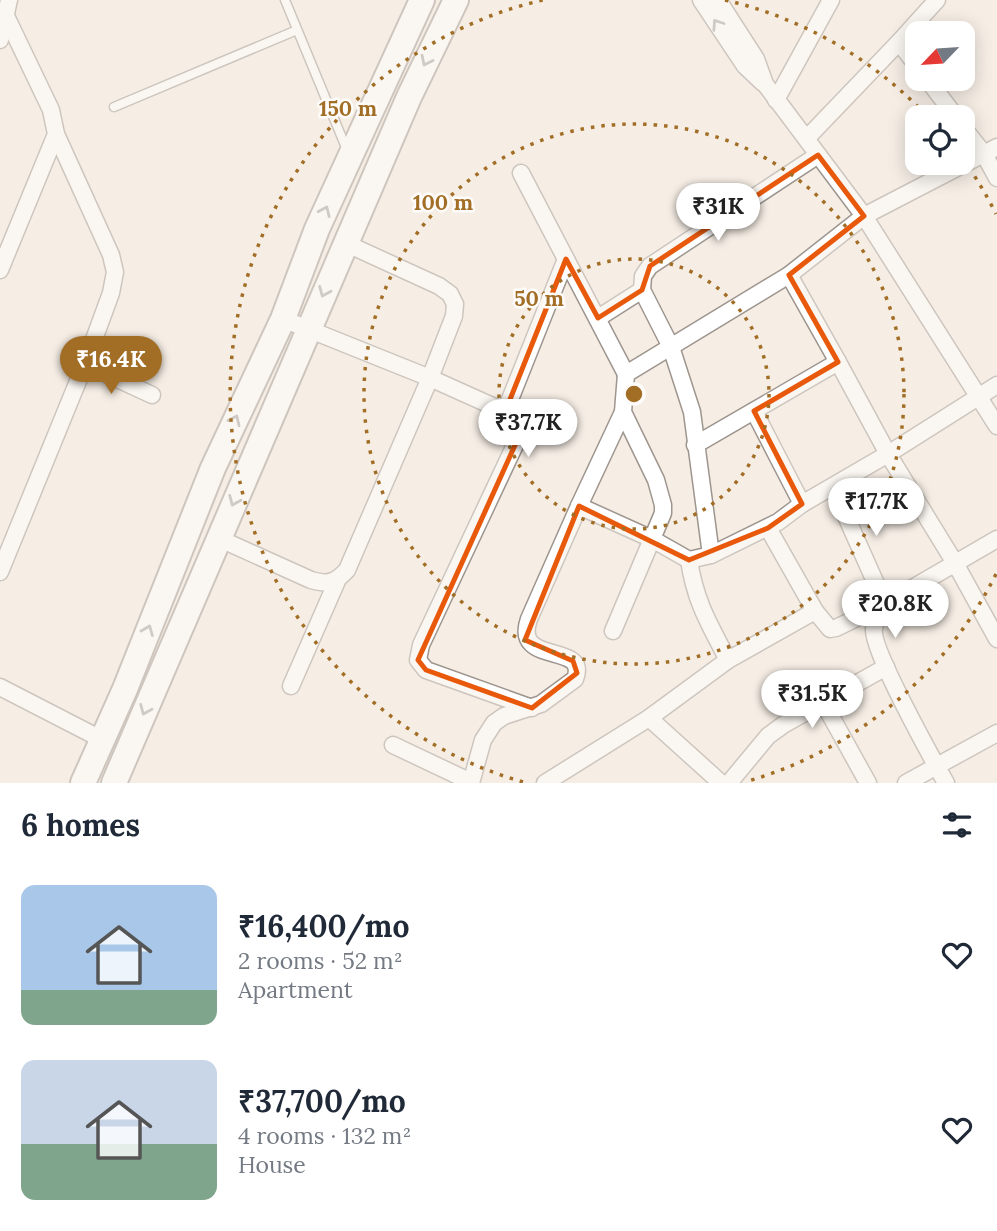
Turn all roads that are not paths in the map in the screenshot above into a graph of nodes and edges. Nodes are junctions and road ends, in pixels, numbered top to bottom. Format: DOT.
graph roads {
  1 [pos="285,0"];
  2 [pos="422,0"];
  3 [pos="456,0"];
  4 [pos="701,0"];
  5 [pos="718,0"];
  6 [pos="831,0"];
  7 [pos="937,0"];
  8 [pos="8,8"];
  9 [pos="297,30"];
  10 [pos="0,40"];
  11 [pos="899,42"];
  12 [pos="905,50"];
  13 [pos="765,84"];
  14 [pos="936,91"];
  15 [pos="776,100"];
  16 [pos="947,105"];
  17 [pos="114,107"];
  18 [pos="360,132"];
  19 [pos="56,134"];
  20 [pos="975,137"];
  21 [pos="807,138"];
  22 [pos="387,146"];
  23 [pos="990,150"];
  24 [pos="818,155"];
  25 [pos="349,156"];
  26 [pos="521,173"];
  27 [pos="997,178"];
  28 [pos="864,216"];
  29 [pos="345,243"];
  30 [pos="566,259"];
  31 [pos="0,270"];
  32 [pos="789,275"];
  33 [pos="642,290"];
  34 [pos="598,318"];
  35 [pos="283,319"];
  36 [pos="308,330"];
  37 [pos="671,347"];
  38 [pos="838,362"];
  39 [pos="85,364"];
  40 [pos="626,373"];
  41 [pos="430,379"];
  42 [pos="997,386"];
  43 [pos="152,395"];
  44 [pos="979,396"];
  45 [pos="754,411"];
  46 [pos="505,412"];
  47 [pos="623,412"];
  48 [pos="997,426"];
  49 [pos="695,445"];
  50 [pos="888,454"];
  51 [pos="833,488"];
  52 [pos="802,504"];
  53 [pos="579,506"];
  54 [pos="768,528"];
  55 [pos="218,538"];
  56 [pos="652,539"];
  57 [pos="997,539"];
  58 [pos="710,555"];
  59 [pos="689,560"];
  60 [pos="956,563"];
  61 [pos="0,572"];
  62 [pos="337,581"];
  63 [pos="885,604"];
  64 [pos="815,611"];
  65 [pos="612,631"];
  66 [pos="997,639"];
  67 [pos="728,660"];
  68 [pos="886,667"];
  69 [pos="291,686"];
  70 [pos="0,687"];
  71 [pos="823,702"];
  72 [pos="532,708"];
  73 [pos="649,718"];
  74 [pos="997,733"];
  75 [pos="101,739"];
  76 [pos="393,745"];
  77 [pos="935,765"];
  78 [pos="83,783"];
  79 [pos="114,783"];
  80 [pos="471,783"];
  81 [pos="545,783"];
  82 [pos="721,783"];
  83 [pos="729,783"];
  84 [pos="868,783"];
  85 [pos="906,783"];
  86 [pos="946,783"];
  1 -- 9 [label="lane"];
  2 -- 18 [label="main road"];
  3 -- 22 [label="main road, one-way"];
  13 -- 4 [label="street, one-way"];
  5 -- 13 [label="street"];
  6 -- 15 [label="street"];
  7 -- 11 [label="street"];
  8 -- 10 [label="street"];
  8 -- 19 [label="street"];
  9 -- 17 [label="lane"];
  9 -- 25 [label="lane"];
  11 -- 12 [label="street"];
  11 -- 21 [label="street"];
  13 -- 15 [label="street"];
  14 -- 16 [label="street"];
  15 -- 21 [label="street"];
  18 -- 22 [label="main road"];
  18 -- 25 [label="main road"];
  19 -- 31 [label="street"];
  19 -- 39 [label="street"];
  20 -- 23 [label="street"];
  21 -- 24 [label="street"];
  22 -- 29 [label="main road"];
  23 -- 27 [label="street"];
  23 -- 28 [label="street"];
  24 -- 28 [label="street"];
  24 -- 33 [label="street"];
  35 -- 25 [label="main road, one-way"];
  26 -- 30 [label="street"];
  28 -- 32 [label="street"];
  28 -- 44 [label="street"];
  29 -- 36 [label="main road, one-way"];
  29 -- 41 [label="street"];
  30 -- 34 [label="street"];
  30 -- 46 [label="street"];
  32 -- 37 [label="street"];
  32 -- 38 [label="street"];
  33 -- 34 [label="street"];
  33 -- 37 [label="street"];
  34 -- 40 [label="street"];
  35 -- 36 [label="street"];
  75 -- 35 [label="main road, one-way"];
  36 -- 41 [label="street"];
  36 -- 55 [label="main road, one-way"];
  37 -- 40 [label="street"];
  37 -- 49 [label="street"];
  38 -- 45 [label="street"];
  38 -- 50 [label="street"];
  39 -- 43 [label="street"];
  39 -- 61 [label="street"];
  40 -- 47 [label="street"];
  41 -- 46 [label="street"];
  41 -- 62 [label="street"];
  42 -- 44 [label="street"];
  44 -- 48 [label="street"];
  44 -- 50 [label="street"];
  45 -- 49 [label="street"];
  45 -- 52 [label="street"];
  46 -- 72 [label="street"];
  47 -- 53 [label="street"];
  47 -- 56 [label="street"];
  49 -- 58 [label="street"];
  50 -- 51 [label="street"];
  50 -- 60 [label="street"];
  51 -- 52 [label="street"];
  51 -- 63 [label="street"];
  52 -- 54 [label="street"];
  53 -- 56 [label="street"];
  53 -- 72 [label="street"];
  54 -- 58 [label="street"];
  54 -- 64 [label="street"];
  55 -- 62 [label="street"];
  55 -- 79 [label="main road, one-way"];
  56 -- 59 [label="street"];
  56 -- 65 [label="street"];
  57 -- 60 [label="street"];
  58 -- 59 [label="street"];
  59 -- 67 [label="street"];
  60 -- 63 [label="street"];
  60 -- 66 [label="street"];
  62 -- 69 [label="street"];
  63 -- 64 [label="street"];
  63 -- 68 [label="street"];
  64 -- 67 [label="street"];
  67 -- 73 [label="street"];
  68 -- 71 [label="street"];
  68 -- 77 [label="street"];
  70 -- 75 [label="street"];
  71 -- 83 [label="street"];
  71 -- 84 [label="street"];
  72 -- 80 [label="street"];
  73 -- 81 [label="street"];
  73 -- 82 [label="street"];
  74 -- 77 [label="street"];
  75 -- 78 [label="main road"];
  76 -- 80 [label="street"];
  77 -- 85 [label="street"];
  77 -- 86 [label="street"];
}
